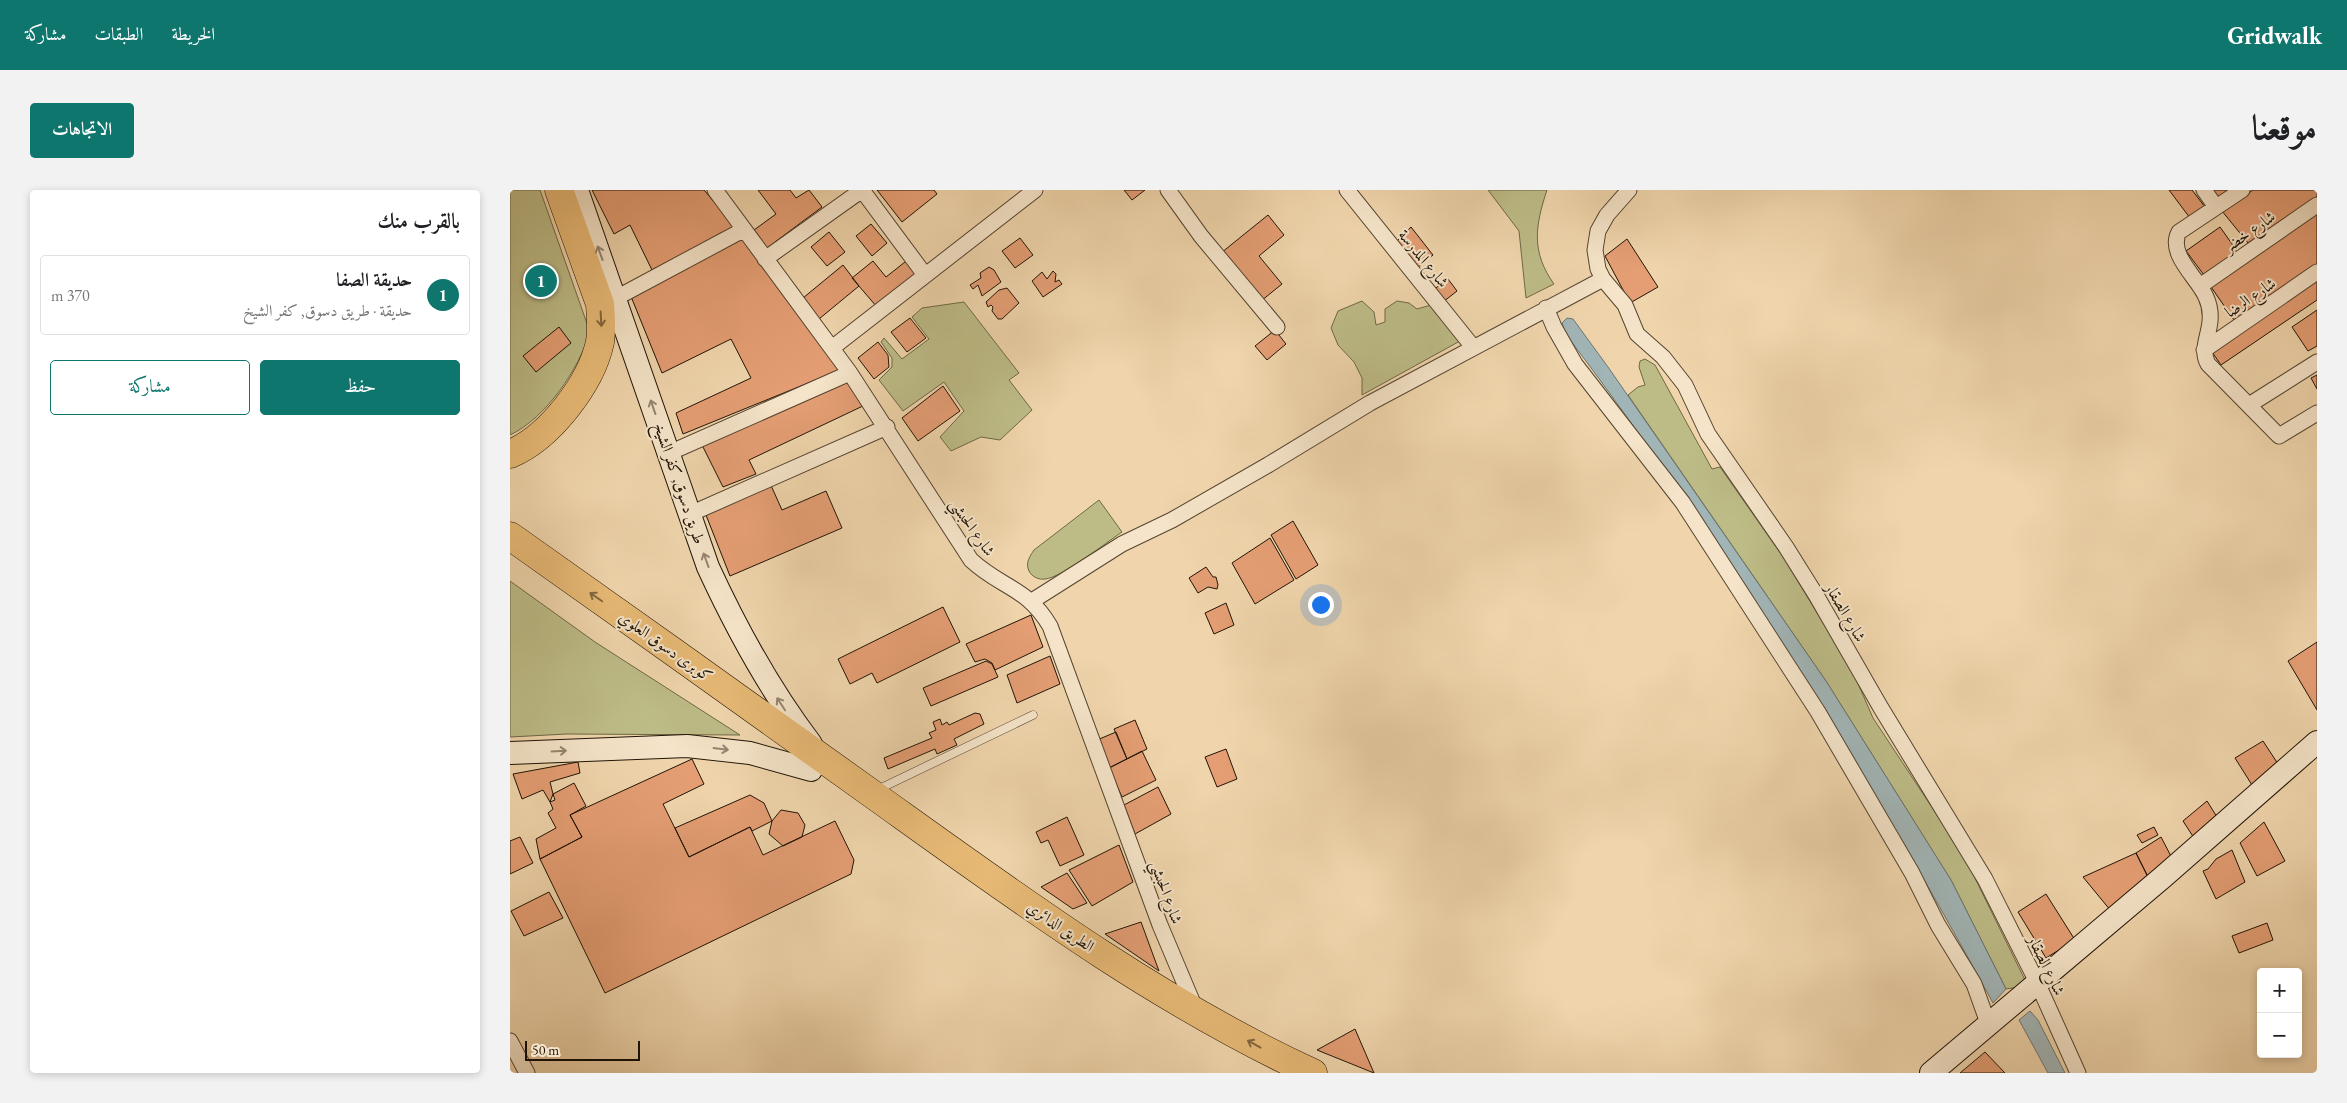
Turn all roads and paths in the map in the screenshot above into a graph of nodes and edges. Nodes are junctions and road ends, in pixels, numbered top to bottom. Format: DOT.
graph roads {
  1 [pos="559,190"];
  2 [pos="577,190"];
  3 [pos="715,190"];
  4 [pos="1035,190"];
  5 [pos="1168,190"];
  6 [pos="1347,190"];
  7 [pos="1629,190"];
  8 [pos="2204,190"];
  9 [pos="2242,190"];
  10 [pos="2317,205"];
  11 [pos="2216,207"];
  12 [pos="743,230"];
  13 [pos="765,259"];
  14 [pos="2317,272"];
  15 [pos="926,275"];
  16 [pos="1603,279"];
  17 [pos="2200,286"];
  18 [pos="616,298"];
  19 [pos="1546,308"];
  20 [pos="1276,327"];
  21 [pos="1473,347"];
  22 [pos="832,348"];
  23 [pos="2204,350"];
  24 [pos="2317,362"];
  25 [pos="850,373"];
  26 [pos="2249,405"];
  27 [pos="2317,413"];
  28 [pos="887,427"];
  29 [pos="669,453"];
  30 [pos="510,454"];
  31 [pos="690,514"];
  32 [pos="510,536"];
  33 [pos="510,559"];
  34 [pos="1032,602"];
  35 [pos="1033,715"];
  36 [pos="2317,742"];
  37 [pos="510,754"];
  38 [pos="816,764"];
  39 [pos="871,793"];
  40 [pos="2034,985"];
  41 [pos="1198,1012"];
  42 [pos="1992,1019"];
  43 [pos="510,1041"];
  44 [pos="527,1073"];
  45 [pos="1272,1073"];
  46 [pos="1313,1073"];
  47 [pos="1931,1073"];
  48 [pos="2078,1073"];
  1 -- 30 [label="highway, one-way"];
  18 -- 2 [label="main road, طريق دسوق, كفر الشيخ, one-way"];
  3 -- 12 [label="street, شارع الحبشي"];
  4 -- 15 [label="street"];
  5 -- 20 [label="street"];
  6 -- 21 [label="street, شارع المدرسة"];
  7 -- 16 [label="street, شارع الصقار"];
  8 -- 11 [label="street"];
  9 -- 11 [label="street"];
  10 -- 17 [label="street, شارع خضر"];
  11 -- 17 [label="street"];
  12 -- 13 [label="street, شارع الحبشي"];
  12 -- 18 [label="street"];
  13 -- 15 [label="street"];
  13 -- 22 [label="street, شارع الحبشي"];
  14 -- 23 [label="street, شارع الرضا"];
  15 -- 22 [label="street"];
  16 -- 19 [label="street"];
  16 -- 40 [label="street, شارع الصقار"];
  17 -- 23 [label="street"];
  29 -- 18 [label="main road, طريق دسوق, كفر الشيخ, one-way"];
  19 -- 21 [label="street"];
  19 -- 42 [label="street"];
  21 -- 34 [label="street"];
  22 -- 25 [label="street, شارع الحبشي"];
  23 -- 26 [label="street"];
  24 -- 26 [label="street"];
  25 -- 28 [label="street, شارع الحبشي"];
  25 -- 29 [label="street"];
  26 -- 27 [label="street"];
  28 -- 31 [label="street"];
  28 -- 34 [label="street, شارع الحبشي"];
  29 -- 31 [label="main road, طريق دسوق, كفر الشيخ"];
  38 -- 31 [label="main road, طريق دسوق, كفر الشيخ, one-way"];
  38 -- 32 [label="highway, كوبرى دسوق العلوي, one-way"];
  33 -- 38 [label="highway, كوبرى دسوق العلوي"];
  34 -- 41 [label="street, شارع الحبشي"];
  35 -- 39 [label="lane"];
  36 -- 40 [label="main road"];
  37 -- 38 [label="main road, one-way"];
  38 -- 39 [label="highway, الطريق الدائري"];
  38 -- 45 [label="highway, الطريق الدائري"];
  39 -- 41 [label="highway, الطريق الدائري"];
  40 -- 42 [label="main road"];
  40 -- 48 [label="street, شارع الصقار"];
  46 -- 41 [label="highway, الطريق الدائري, one-way"];
  42 -- 47 [label="main road"];
  43 -- 44 [label="street"];
}
